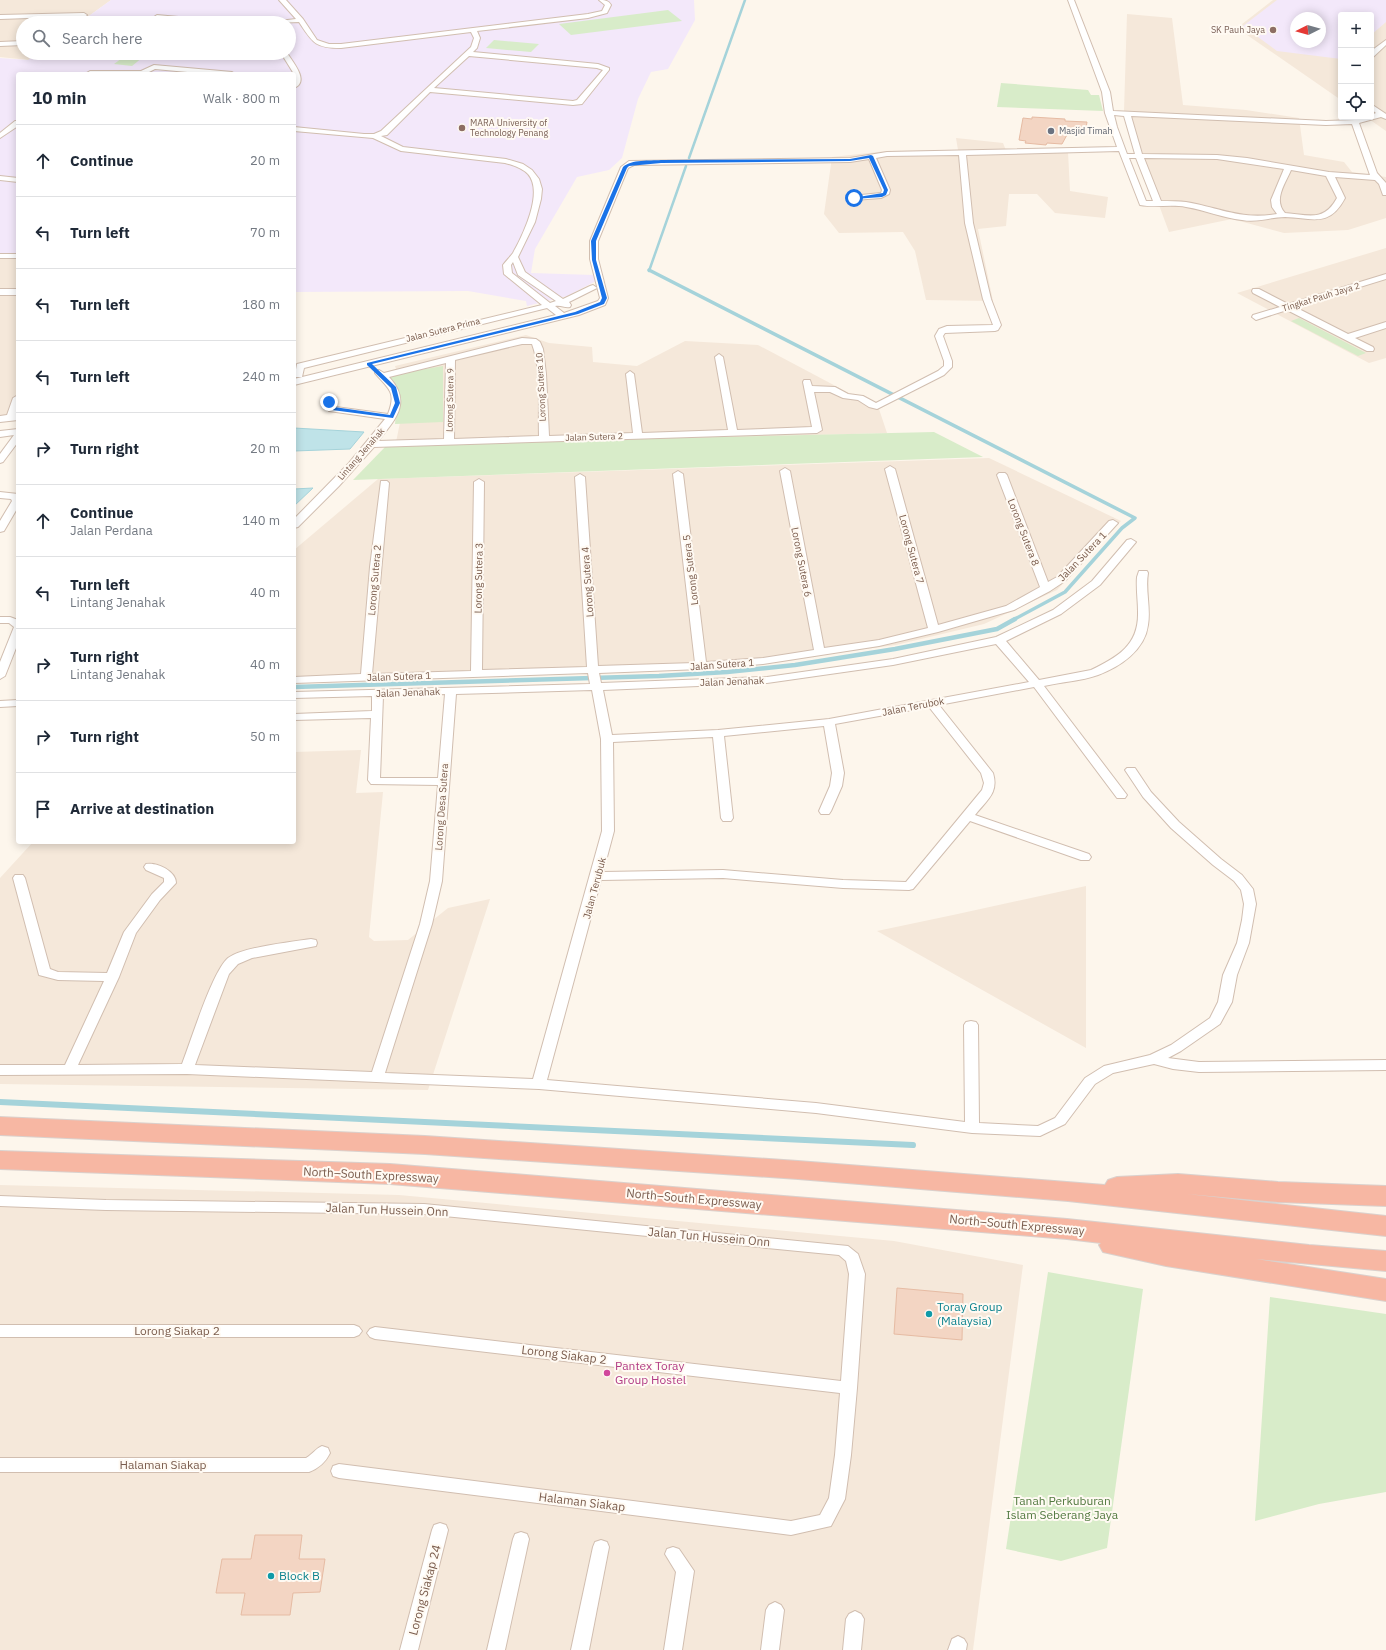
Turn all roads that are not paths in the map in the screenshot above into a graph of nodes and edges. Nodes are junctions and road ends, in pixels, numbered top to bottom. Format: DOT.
graph roads {
  1 [pos="282,0"];
  2 [pos="602,0"];
  3 [pos="1072,0"];
  4 [pos="84,15"];
  5 [pos="42,16"];
  6 [pos="0,17"];
  7 [pos="16,17"];
  8 [pos="301,20"];
  9 [pos="296,21"];
  10 [pos="473,30"];
  11 [pos="1386,42"];
  12 [pos="0,44"];
  13 [pos="16,44"];
  14 [pos="1374,53"];
  15 [pos="469,54"];
  16 [pos="289,60"];
  17 [pos="144,72"];
  18 [pos="212,72"];
  19 [pos="296,80"];
  20 [pos="428,90"];
  21 [pos="1374,108"];
  22 [pos="1109,113"];
  23 [pos="1126,114"];
  24 [pos="1384,116"];
  25 [pos="1355,122"];
  26 [pos="16,124"];
  27 [pos="296,129"];
  28 [pos="0,136"];
  29 [pos="375,136"];
  30 [pos="962,152"];
  31 [pos="1123,152"];
  32 [pos="871,156"];
  33 [pos="1139,156"];
  34 [pos="1288,168"];
  35 [pos="1329,174"];
  36 [pos="0,178"];
  37 [pos="1376,178"];
  38 [pos="16,180"];
  39 [pos="1386,193"];
  40 [pos="854,198"];
  41 [pos="1158,203"];
  42 [pos="1283,215"];
  43 [pos="0,256"];
  44 [pos="16,256"];
  45 [pos="514,257"];
  46 [pos="1386,276"];
  47 [pos="593,288"];
  48 [pos="1256,291"];
  49 [pos="0,292"];
  50 [pos="16,292"];
  51 [pos="590,298"];
  52 [pos="570,307"];
  53 [pos="1288,307"];
  54 [pos="555,311"];
  55 [pos="1256,316"];
  56 [pos="1386,325"];
  57 [pos="1348,337"];
  58 [pos="1370,349"];
  59 [pos="719,357"];
  60 [pos="451,359"];
  61 [pos="366,361"];
  62 [pos="630,374"];
  63 [pos="382,376"];
  64 [pos="296,377"];
  65 [pos="331,398"];
  66 [pos="392,417"];
  67 [pos="0,419"];
  68 [pos="16,419"];
  69 [pos="0,425"];
  70 [pos="16,432"];
  71 [pos="733,433"];
  72 [pos="0,434"];
  73 [pos="638,436"];
  74 [pos="16,439"];
  75 [pos="544,439"];
  76 [pos="449,442"];
  77 [pos="372,444"];
  78 [pos="0,460"];
  79 [pos="890,469"];
  80 [pos="785,471"];
  81 [pos="678,474"];
  82 [pos="1002,475"];
  83 [pos="580,477"];
  84 [pos="384,482"];
  85 [pos="479,482"];
  86 [pos="0,495"];
  87 [pos="16,498"];
  88 [pos="16,503"];
  89 [pos="296,523"];
  90 [pos="1113,523"];
  91 [pos="0,529"];
  92 [pos="1131,542"];
  93 [pos="1143,573"];
  94 [pos="1046,589"];
  95 [pos="0,620"];
  96 [pos="16,623"];
  97 [pos="934,630"];
  98 [pos="16,634"];
  99 [pos="999,640"];
  100 [pos="820,653"];
  101 [pos="701,666"];
  102 [pos="593,670"];
  103 [pos="476,673"];
  104 [pos="0,676"];
  105 [pos="366,677"];
  106 [pos="296,680"];
  107 [pos="1037,684"];
  108 [pos="596,687"];
  109 [pos="452,690"];
  110 [pos="378,693"];
  111 [pos="296,695"];
  112 [pos="16,703"];
  113 [pos="932,703"];
  114 [pos="0,704"];
  115 [pos="377,714"];
  116 [pos="296,717"];
  117 [pos="829,722"];
  118 [pos="718,733"];
  119 [pos="607,739"];
  120 [pos="1131,770"];
  121 [pos="443,781"];
  122 [pos="1122,795"];
  123 [pos="825,811"];
  124 [pos="966,816"];
  125 [pos="727,818"];
  126 [pos="1085,858"];
  127 [pos="150,867"];
  128 [pos="597,876"];
  129 [pos="19,878"];
  130 [pos="311,943"];
  131 [pos="112,977"];
  132 [pos="971,1025"];
  133 [pos="1154,1059"];
  134 [pos="1386,1065"];
  135 [pos="70,1068"];
  136 [pos="187,1069"];
  137 [pos="0,1070"];
  138 [pos="377,1077"];
  139 [pos="539,1084"];
  140 [pos="0,1126"];
  141 [pos="972,1128"];
  142 [pos="0,1160"];
  143 [pos="1068,1191"];
  144 [pos="1386,1196"];
  145 [pos="0,1201"];
  146 [pos="1386,1226"];
  147 [pos="1067,1228"];
  148 [pos="1386,1261"];
  149 [pos="1386,1290"];
  150 [pos="0,1331"];
  151 [pos="354,1331"];
  152 [pos="375,1333"];
  153 [pos="848,1388"];
  154 [pos="322,1453"];
  155 [pos="0,1464"];
  156 [pos="339,1471"];
  157 [pos="440,1530"];
  158 [pos="522,1539"];
  159 [pos="601,1547"];
  160 [pos="672,1554"];
  161 [pos="775,1610"];
  162 [pos="855,1619"];
  163 [pos="409,1650"];
  164 [pos="496,1650"];
  165 [pos="580,1650"];
  166 [pos="673,1650"];
  167 [pos="770,1650"];
  168 [pos="852,1650"];
  1 -- 8 [label="street"];
  2 -- 10 [label="street"];
  3 -- 22 [label="street"];
  4 -- 5 [label="street"];
  6 -- 7 [label="street"];
  8 -- 9 [label="street"];
  8 -- 10 [label="street"];
  10 -- 15 [label="street"];
  11 -- 14 [label="street"];
  12 -- 13 [label="street"];
  15 -- 20 [label="street"];
  15 -- 20 [label="street"];
  16 -- 19 [label="street"];
  17 -- 18 [label="street"];
  20 -- 29 [label="street"];
  21 -- 24 [label="street"];
  22 -- 23 [label="street"];
  22 -- 31 [label="street"];
  23 -- 25 [label="street"];
  23 -- 33 [label="street"];
  24 -- 25 [label="street"];
  25 -- 37 [label="street"];
  26 -- 28 [label="street"];
  27 -- 29 [label="street"];
  29 -- 45 [label="street"];
  30 -- 31 [label="street"];
  30 -- 32 [label="street"];
  30 -- 71 [label="street, Jalan Sutera 2"];
  31 -- 33 [label="street"];
  31 -- 41 [label="street"];
  32 -- 40 [label="street"];
  32 -- 52 [label="street"];
  33 -- 34 [label="street"];
  33 -- 41 [label="street"];
  34 -- 35 [label="street"];
  34 -- 42 [label="street"];
  35 -- 37 [label="street"];
  35 -- 42 [label="street"];
  36 -- 38 [label="street"];
  37 -- 39 [label="street"];
  41 -- 42 [label="street"];
  43 -- 44 [label="street"];
  45 -- 52 [label="street"];
  45 -- 54 [label="street"];
  46 -- 53 [label="street, Tingkat Pauh Jaya 2"];
  47 -- 52 [label="street, Jalan Sutera Prima"];
  48 -- 53 [label="street"];
  49 -- 50 [label="street"];
  51 -- 52 [label="street"];
  52 -- 54 [label="street"];
  52 -- 54 [label="street, Jalan Sutera Prima"];
  53 -- 55 [label="street, Tingkat Pauh Jaya 2"];
  53 -- 57 [label="street"];
  54 -- 61 [label="street"];
  54 -- 64 [label="street, Jalan Sutera Prima"];
  56 -- 57 [label="street"];
  57 -- 58 [label="street"];
  59 -- 71 [label="street"];
  60 -- 63 [label="street"];
  60 -- 75 [label="street, Lorong Sutera 10"];
  60 -- 76 [label="street, Lorong Sutera 9"];
  61 -- 63 [label="street, Lintang Jenahak"];
  61 -- 64 [label="street"];
  62 -- 73 [label="street"];
  63 -- 66 [label="street, Lintang Jenahak"];
  65 -- 66 [label="street"];
  66 -- 77 [label="street, Lintang Jenahak"];
  67 -- 68 [label="street"];
  68 -- 69 [label="street"];
  70 -- 72 [label="street"];
  71 -- 73 [label="street, Jalan Sutera 2"];
  73 -- 75 [label="street, Jalan Sutera 2"];
  74 -- 78 [label="street"];
  75 -- 76 [label="street, Jalan Sutera 2"];
  76 -- 77 [label="street, Jalan Sutera 2"];
  77 -- 89 [label="street, Lintang Jenahak"];
  79 -- 97 [label="street, Lorong Sutera 7"];
  80 -- 100 [label="street, Lorong Sutera 6"];
  81 -- 101 [label="street, Lorong Sutera 5"];
  82 -- 94 [label="street, Lorong Sutera 8"];
  83 -- 102 [label="street, Lorong Sutera 4"];
  84 -- 105 [label="street, Lorong Sutera 2"];
  85 -- 103 [label="street, Lorong Sutera 3"];
  86 -- 87 [label="street"];
  88 -- 91 [label="street"];
  90 -- 94 [label="street, Jalan Sutera 1"];
  92 -- 99 [label="street, Jalan Jenahak"];
  93 -- 107 [label="street, Jalan Terubok"];
  94 -- 97 [label="street, Jalan Sutera 1"];
  95 -- 96 [label="street"];
  97 -- 100 [label="street, Jalan Sutera 1"];
  98 -- 104 [label="street"];
  99 -- 107 [label="street"];
  99 -- 108 [label="street, Jalan Jenahak"];
  100 -- 101 [label="street, Jalan Sutera 1"];
  101 -- 102 [label="street, Jalan Sutera 1"];
  102 -- 103 [label="street, Jalan Sutera 1"];
  102 -- 108 [label="street, Lorong Sutera 4"];
  103 -- 105 [label="street, Jalan Sutera 1"];
  105 -- 106 [label="street, Jalan Sutera 1"];
  107 -- 113 [label="street, Jalan Terubok"];
  107 -- 122 [label="street"];
  108 -- 109 [label="street, Jalan Jenahak"];
  108 -- 119 [label="street, Jalan Terubuk"];
  109 -- 110 [label="street, Jalan Jenahak"];
  109 -- 121 [label="street, Lorong Desa Sutera"];
  110 -- 111 [label="street, Jalan Jenahak"];
  110 -- 115 [label="street"];
  112 -- 114 [label="street"];
  113 -- 117 [label="street, Jalan Terubok"];
  113 -- 124 [label="street"];
  115 -- 116 [label="street"];
  115 -- 121 [label="street"];
  117 -- 118 [label="street, Jalan Terubok"];
  117 -- 123 [label="street"];
  118 -- 119 [label="street, Jalan Terubok"];
  118 -- 125 [label="street"];
  119 -- 128 [label="street, Jalan Terubuk"];
  120 -- 133 [label="street"];
  121 -- 138 [label="street, Lorong Desa Sutera"];
  124 -- 126 [label="street"];
  124 -- 128 [label="street"];
  127 -- 131 [label="street"];
  128 -- 139 [label="street, Jalan Terubuk"];
  129 -- 131 [label="street"];
  130 -- 136 [label="street"];
  131 -- 135 [label="street"];
  132 -- 141 [label="street"];
  133 -- 134 [label="street"];
  133 -- 141 [label="street"];
  135 -- 136 [label="street"];
  135 -- 137 [label="street"];
  136 -- 138 [label="street"];
  138 -- 139 [label="street"];
  139 -- 141 [label="street"];
  140 -- 143 [label="highway"];
  142 -- 147 [label="highway, North–South Expressway"];
  143 -- 144 [label="highway"];
  143 -- 146 [label="highway"];
  145 -- 153 [label="street, Jalan Tun Hussein Onn"];
  147 -- 148 [label="highway, North–South Expressway"];
  147 -- 149 [label="highway"];
  150 -- 151 [label="street, Lorong Siakap 2"];
  152 -- 153 [label="street, Lorong Siakap 2"];
  153 -- 156 [label="street, Halaman Siakap"];
  154 -- 155 [label="street, Halaman Siakap"];
  157 -- 163 [label="street, Lorong Siakap 24"];
  158 -- 164 [label="street"];
  159 -- 165 [label="street"];
  160 -- 166 [label="street"];
  161 -- 167 [label="street"];
  162 -- 168 [label="street"];
}
